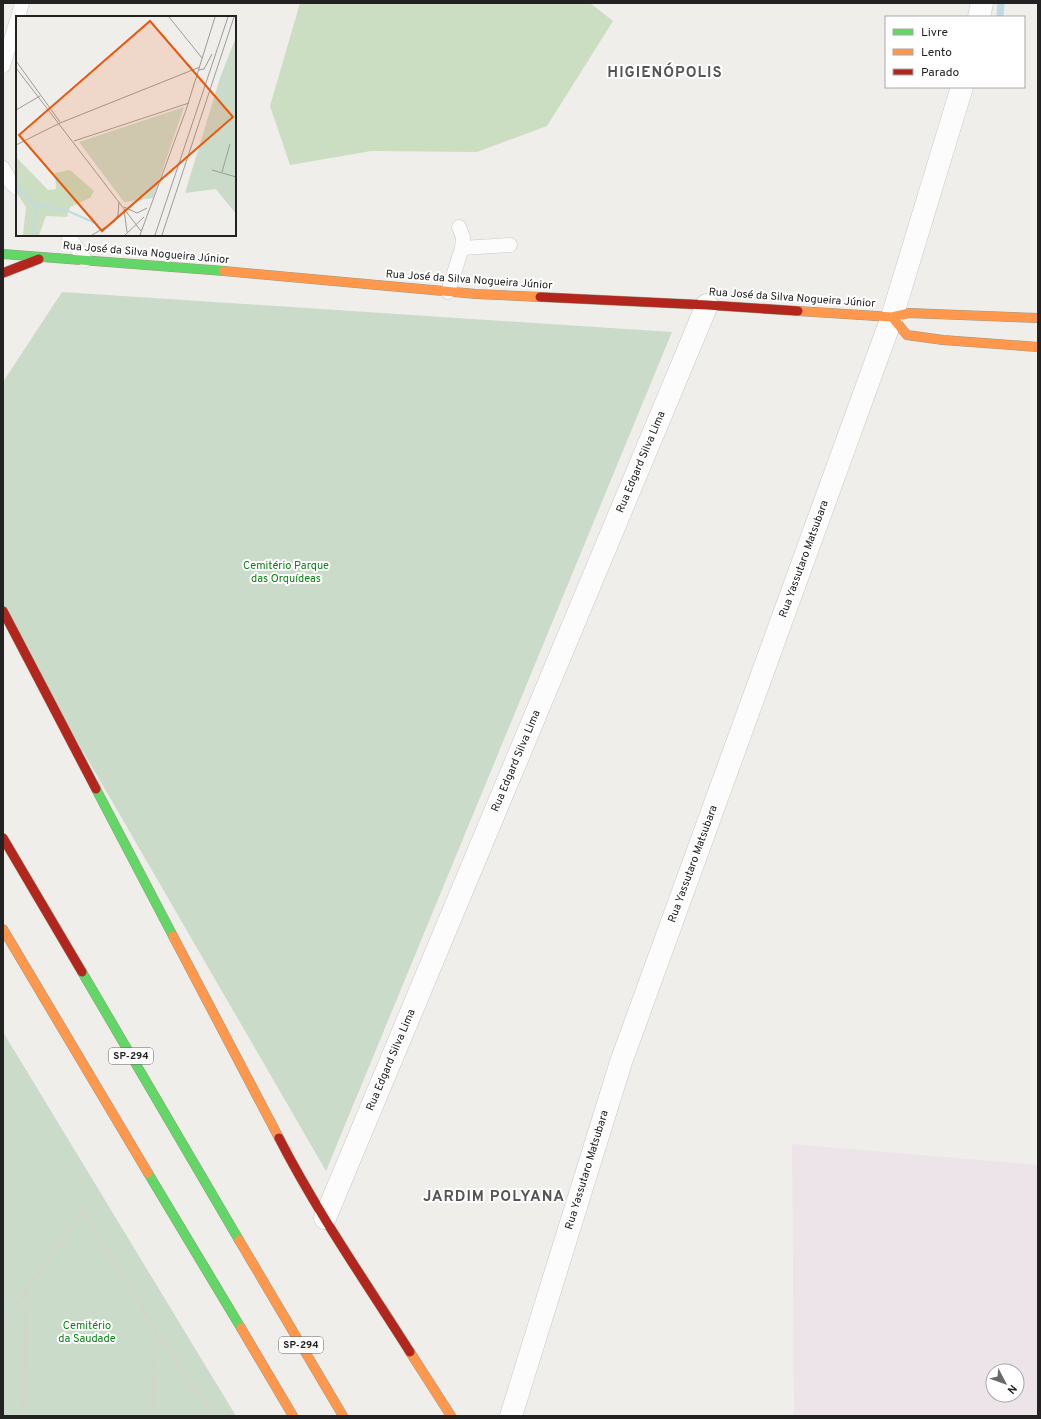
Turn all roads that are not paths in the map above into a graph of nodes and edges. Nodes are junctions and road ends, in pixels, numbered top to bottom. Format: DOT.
graph roads {
  1 [pos="22,3"];
  2 [pos="982,3"];
  3 [pos="18,16"];
  4 [pos="979,16"];
  5 [pos="16,23"];
  6 [pos="3,66"];
  7 [pos="962,88"];
  8 [pos="3,168"];
  9 [pos="16,187"];
  10 [pos="460,227"];
  11 [pos="69,236"];
  12 [pos="17,245"];
  13 [pos="510,245"];
  14 [pos="462,248"];
  15 [pos="3,254"];
  16 [pos="44,257"];
  17 [pos="85,260"];
  18 [pos="3,273"];
  19 [pos="448,292"];
  20 [pos="707,304"];
  21 [pos="892,317"];
  22 [pos="1038,318"];
  23 [pos="1038,347"];
  24 [pos="3,611"];
  25 [pos="3,838"];
  26 [pos="3,929"];
  27 [pos="325,1218"];
  28 [pos="293,1416"];
  29 [pos="343,1416"];
  30 [pos="451,1416"];
  31 [pos="511,1416"];
  1 -- 3 [label="lane"];
  2 -- 4 [label="street"];
  5 -- 6 [label="lane"];
  7 -- 21 [label="street, Rua Yassutaro Matsubara"];
  8 -- 9 [label="lane"];
  10 -- 14 [label="lane"];
  11 -- 17 [label="lane"];
  12 -- 16 [label="main road, Rua José da Silva Nogueira Júnior"];
  13 -- 14 [label="lane"];
  14 -- 19 [label="lane"];
  15 -- 16 [label="main road, Rua José da Silva Nogueira Júnior"];
  16 -- 17 [label="main road, Rua José da Silva Nogueira Júnior"];
  16 -- 18 [label="main road"];
  17 -- 19 [label="main road, Rua José da Silva Nogueira Júnior"];
  19 -- 20 [label="main road, Rua José da Silva Nogueira Júnior"];
  20 -- 21 [label="main road, Rua José da Silva Nogueira Júnior"];
  20 -- 27 [label="street, Rua Edgard Silva Lima"];
  21 -- 22 [label="main road, Rua José da Silva Nogueira Júnior"];
  21 -- 23 [label="main road"];
  21 -- 31 [label="street, Rua Yassutaro Matsubara"];
  24 -- 27 [label="main road"];
  25 -- 29 [label="main road, SP-294"];
  26 -- 28 [label="main road"];
  27 -- 30 [label="main road"];
}
